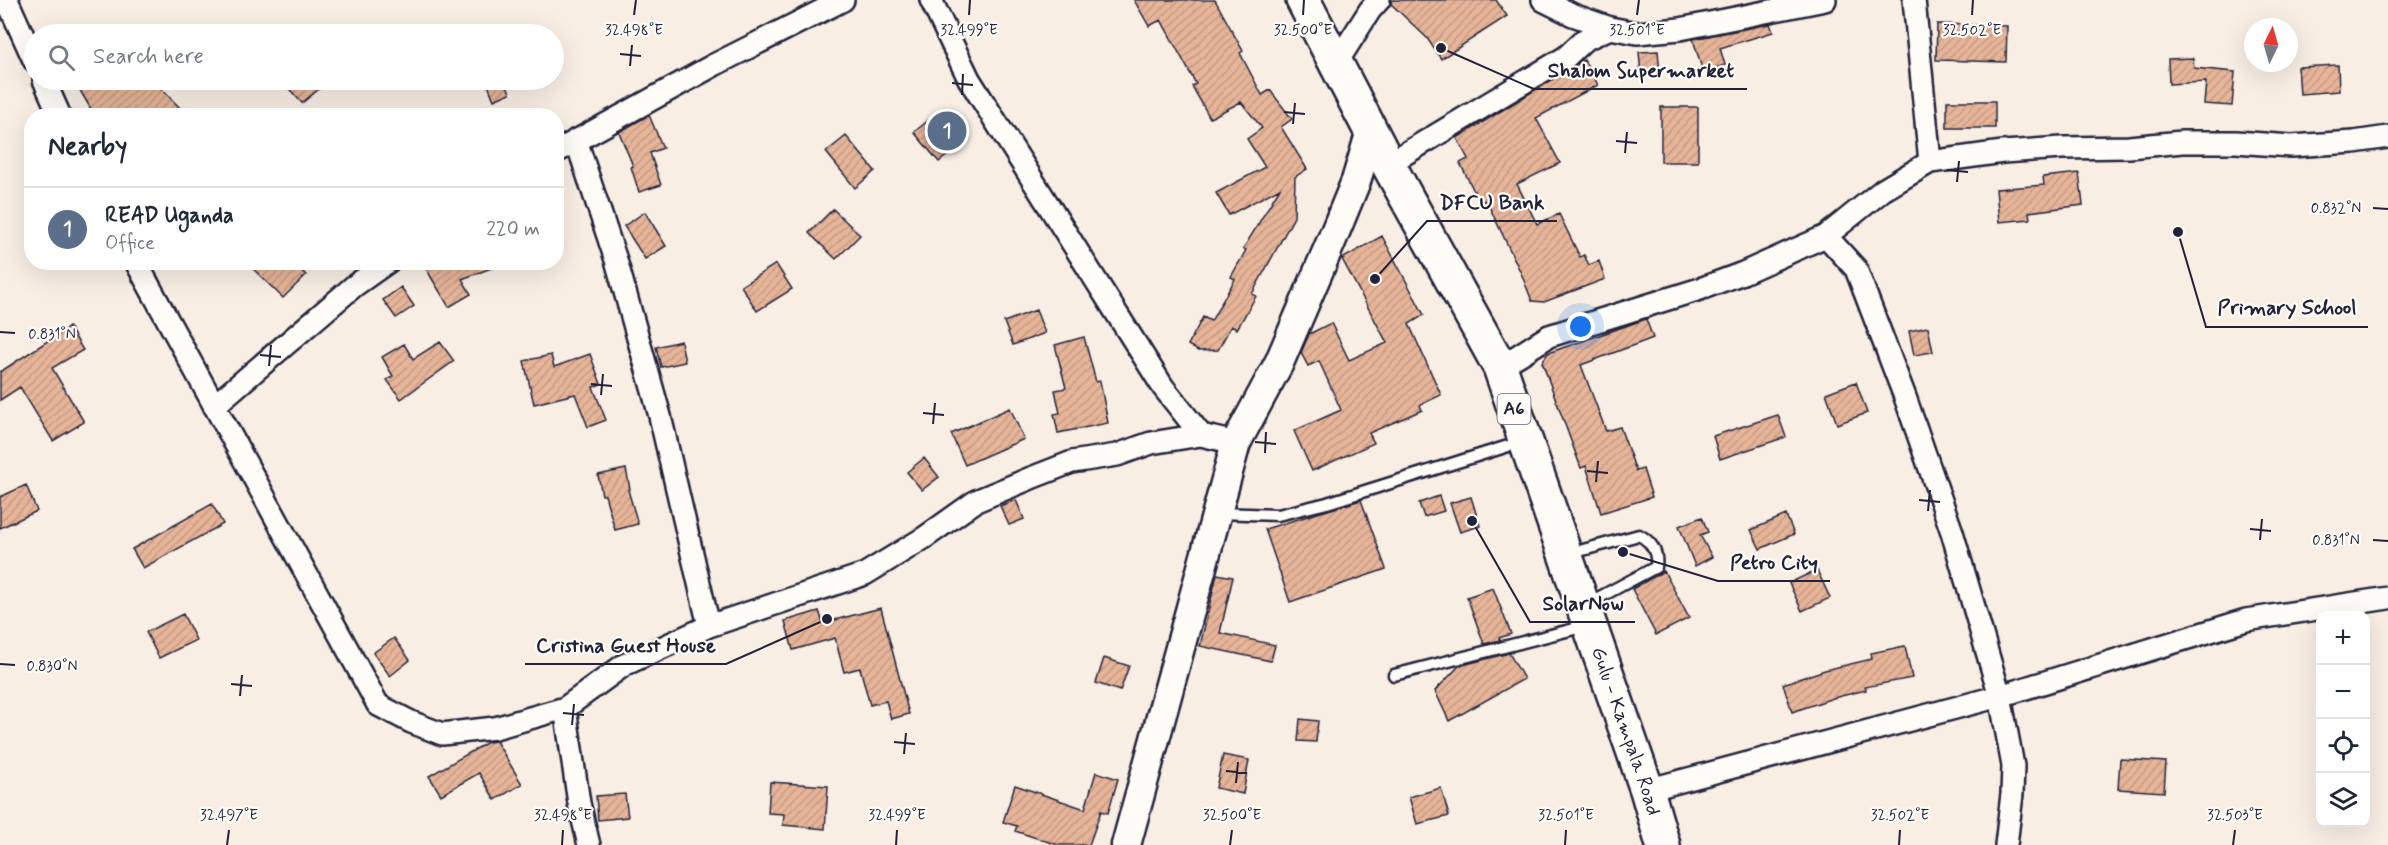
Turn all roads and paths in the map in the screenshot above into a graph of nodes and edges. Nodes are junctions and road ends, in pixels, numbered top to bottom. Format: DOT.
graph roads {
  1 [pos="7,0"];
  2 [pos="843,0"];
  3 [pos="931,0"];
  4 [pos="1303,0"];
  5 [pos="1379,0"];
  6 [pos="1543,0"];
  7 [pos="1825,0"];
  8 [pos="1914,0"];
  9 [pos="1610,28"];
  10 [pos="24,38"];
  11 [pos="1336,62"];
  12 [pos="48,90"];
  13 [pos="56,108"];
  14 [pos="1371,131"];
  15 [pos="2388,137"];
  16 [pos="576,140"];
  17 [pos="564,147"];
  18 [pos="1930,162"];
  19 [pos="1388,164"];
  20 [pos="1826,236"];
  21 [pos="140,270"];
  22 [pos="377,270"];
  23 [pos="1500,367"];
  24 [pos="214,406"];
  25 [pos="1201,435"];
  26 [pos="1525,441"];
  27 [pos="1236,443"];
  28 [pos="1217,513"];
  29 [pos="1565,555"];
  30 [pos="2388,598"];
  31 [pos="1586,616"];
  32 [pos="709,626"];
  33 [pos="1394,675"];
  34 [pos="2000,696"];
  35 [pos="565,708"];
  36 [pos="1647,790"];
  37 [pos="589,845"];
  38 [pos="1126,845"];
  39 [pos="1662,845"];
  40 [pos="2006,845"];
  1 -- 10 [label="street"];
  2 -- 16 [label="street"];
  3 -- 25 [label="street"];
  4 -- 11 [label="main road, Gulu - Kampala Road / A6"];
  5 -- 11 [label="street"];
  6 -- 9 [label="street"];
  7 -- 9 [label="street"];
  8 -- 18 [label="street"];
  9 -- 19 [label="street"];
  11 -- 14 [label="main road, Gulu - Kampala Road / A6"];
  12 -- 13 [label="street"];
  14 -- 19 [label="main road, Gulu - Kampala Road / A6"];
  14 -- 27 [label="street"];
  15 -- 18 [label="street"];
  16 -- 17 [label="street"];
  16 -- 32 [label="street"];
  18 -- 20 [label="street"];
  19 -- 23 [label="main road, Gulu - Kampala Road / A6"];
  20 -- 23 [label="street"];
  20 -- 34 [label="street"];
  21 -- 24 [label="street"];
  22 -- 24 [label="street"];
  23 -- 26 [label="main road, Gulu - Kampala Road / A6"];
  24 -- 35 [label="street"];
  25 -- 27 [label="street"];
  25 -- 32 [label="street"];
  26 -- 28 [label="lane"];
  26 -- 29 [label="main road, Gulu - Kampala Road / A6"];
  27 -- 28 [label="street"];
  28 -- 38 [label="street"];
  29 -- 31 [label="main road, Gulu - Kampala Road / A6"];
  29 -- 31 [label="lane"];
  30 -- 34 [label="street"];
  31 -- 33 [label="lane"];
  31 -- 36 [label="main road, Gulu - Kampala Road / A6"];
  32 -- 35 [label="street"];
  34 -- 36 [label="street"];
  34 -- 40 [label="street"];
  35 -- 37 [label="street"];
  36 -- 39 [label="main road, Gulu - Kampala Road / A6"];
}
